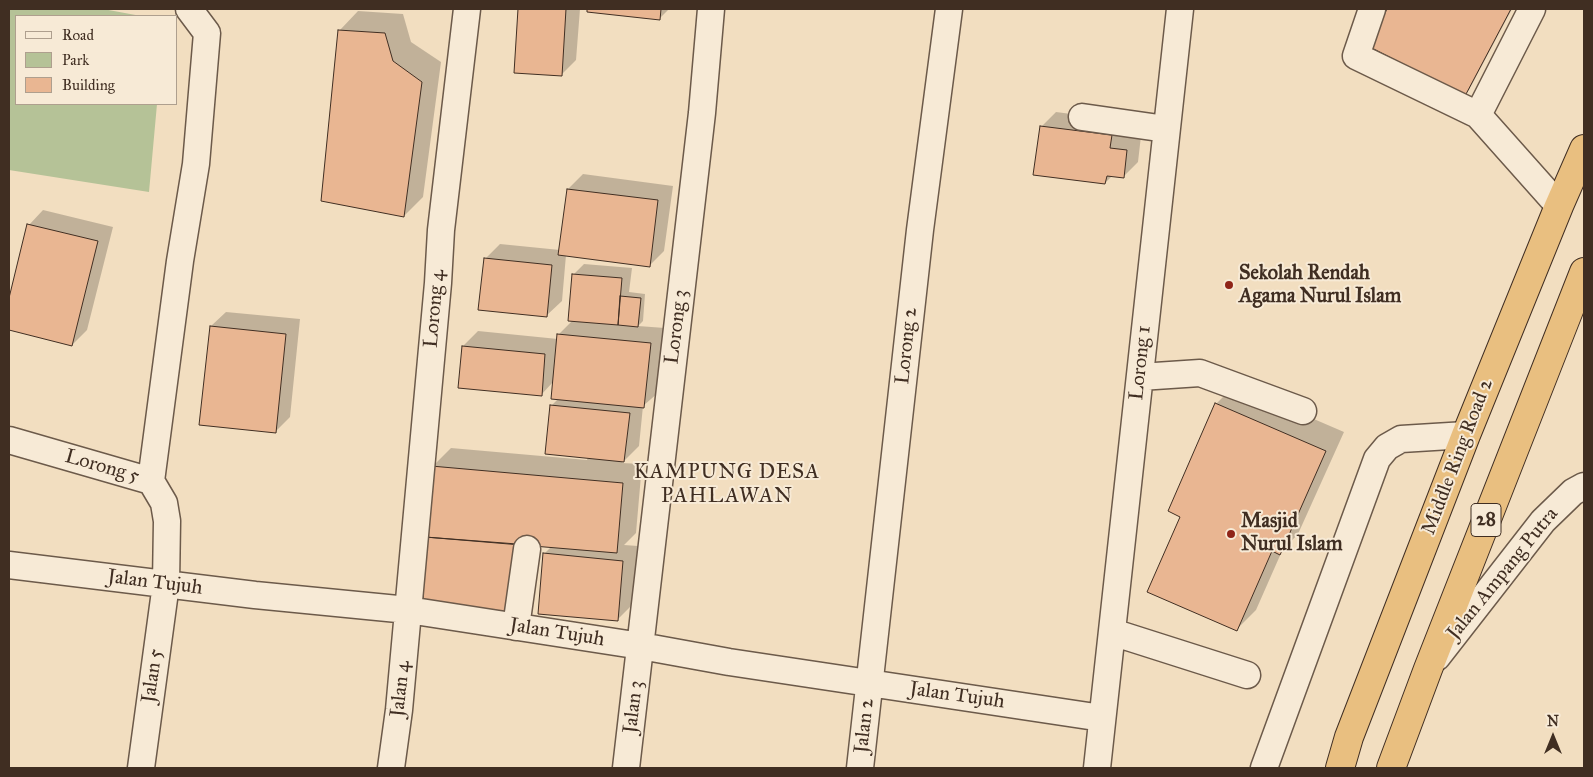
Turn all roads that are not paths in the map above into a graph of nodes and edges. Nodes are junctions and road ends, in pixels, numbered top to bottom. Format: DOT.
graph roads {
  1 [pos="189,9"];
  2 [pos="467,9"];
  3 [pos="711,9"];
  4 [pos="948,9"];
  5 [pos="1180,9"];
  6 [pos="1372,9"];
  7 [pos="1532,9"];
  8 [pos="1478,115"];
  9 [pos="1082,117"];
  10 [pos="1166,129"];
  11 [pos="1584,149"];
  12 [pos="1559,206"];
  13 [pos="1584,272"];
  14 [pos="1140,377"];
  15 [pos="1303,411"];
  16 [pos="1466,435"];
  17 [pos="9,440"];
  18 [pos="151,481"];
  19 [pos="1584,486"];
  20 [pos="527,549"];
  21 [pos="9,565"];
  22 [pos="166,584"];
  23 [pos="408,610"];
  24 [pos="516,627"];
  25 [pos="1112,632"];
  26 [pos="641,646"];
  27 [pos="1428,668"];
  28 [pos="1248,675"];
  29 [pos="869,683"];
  30 [pos="1102,718"];
  31 [pos="141,768"];
  32 [pos="391,768"];
  33 [pos="626,768"];
  34 [pos="860,768"];
  35 [pos="1097,768"];
  36 [pos="1264,768"];
  37 [pos="1340,768"];
  38 [pos="1391,768"];
  1 -- 18 [label="street"];
  2 -- 23 [label="street, Lorong 4"];
  3 -- 26 [label="street, Lorong 3"];
  4 -- 29 [label="street, Lorong 2"];
  5 -- 10 [label="street, Lorong 1"];
  6 -- 8 [label="street"];
  7 -- 8 [label="street"];
  8 -- 12 [label="street"];
  9 -- 10 [label="street"];
  10 -- 14 [label="street, Lorong 1"];
  11 -- 12 [label="highway, Middle Ring Road 2 / 28"];
  12 -- 16 [label="highway, Middle Ring Road 2 / 28"];
  13 -- 27 [label="highway, 28"];
  14 -- 15 [label="street"];
  14 -- 25 [label="street, Lorong 1"];
  16 -- 36 [label="street"];
  16 -- 37 [label="highway, Middle Ring Road 2 / 28"];
  17 -- 18 [label="street, Lorong 5"];
  18 -- 22 [label="street, Lorong 5"];
  19 -- 27 [label="street, Jalan Ampang Putra"];
  20 -- 24 [label="street"];
  21 -- 22 [label="street, Jalan Tujuh"];
  22 -- 23 [label="street, Jalan Tujuh"];
  22 -- 31 [label="street, Jalan 5"];
  23 -- 24 [label="street, Jalan Tujuh"];
  23 -- 32 [label="street, Jalan 4"];
  24 -- 26 [label="street, Jalan Tujuh"];
  25 -- 28 [label="street"];
  25 -- 30 [label="street, Lorong 1"];
  26 -- 29 [label="street, Jalan Tujuh"];
  26 -- 33 [label="street, Jalan 3"];
  27 -- 38 [label="highway, 28"];
  29 -- 30 [label="street, Jalan Tujuh"];
  29 -- 34 [label="street, Jalan 2"];
  30 -- 35 [label="street, Lorong 1"];
}
